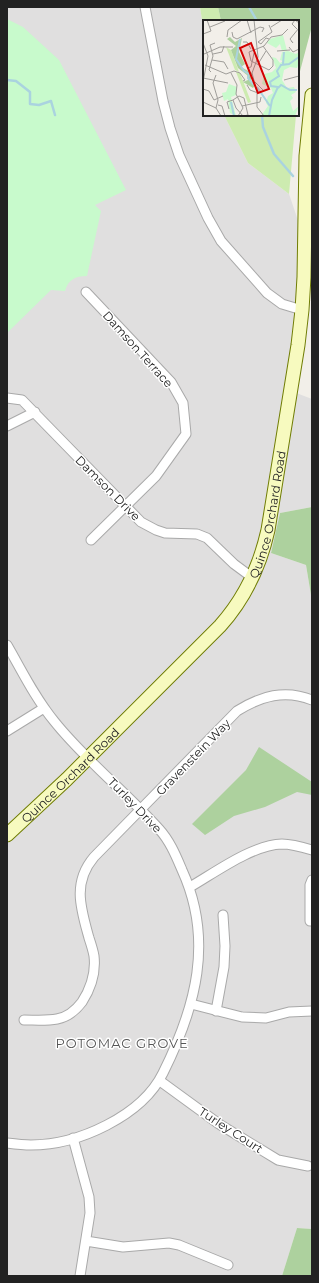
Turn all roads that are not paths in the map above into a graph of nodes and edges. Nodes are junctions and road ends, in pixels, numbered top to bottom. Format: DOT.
graph roads {
  1 [pos="145,7"];
  2 [pos="312,95"];
  3 [pos="86,292"];
  4 [pos="302,310"];
  5 [pos="7,398"];
  6 [pos="35,412"];
  7 [pos="7,426"];
  8 [pos="125,507"];
  9 [pos="91,540"];
  10 [pos="253,578"];
  11 [pos="7,645"];
  12 [pos="312,700"];
  13 [pos="44,708"];
  14 [pos="7,730"];
  15 [pos="88,758"];
  16 [pos="141,810"];
  17 [pos="7,835"];
  18 [pos="312,850"];
  19 [pos="312,880"];
  20 [pos="190,887"];
  21 [pos="223,915"];
  22 [pos="312,921"];
  23 [pos="190,1004"];
  24 [pos="216,1011"];
  25 [pos="312,1011"];
  26 [pos="24,1020"];
  27 [pos="160,1081"];
  28 [pos="74,1138"];
  29 [pos="7,1143"];
  30 [pos="308,1166"];
  31 [pos="86,1241"];
  32 [pos="228,1265"];
  33 [pos="80,1276"];
  1 -- 4 [label="street"];
  2 -- 4 [label="street, Quince Orchard Road"];
  3 -- 8 [label="street, Damson Terrace"];
  4 -- 10 [label="street, Quince Orchard Road"];
  5 -- 6 [label="street, Damson Drive"];
  6 -- 7 [label="street"];
  6 -- 8 [label="street, Damson Drive"];
  8 -- 9 [label="street, Damson Terrace"];
  8 -- 10 [label="street, Damson Drive"];
  10 -- 15 [label="street, Quince Orchard Road"];
  11 -- 13 [label="street, Turley Drive"];
  12 -- 16 [label="street, Gravenstein Way"];
  13 -- 14 [label="street"];
  13 -- 15 [label="street, Turley Drive"];
  15 -- 16 [label="street, Turley Drive"];
  15 -- 17 [label="street, Quince Orchard Road"];
  16 -- 20 [label="street, Turley Drive"];
  16 -- 26 [label="street, Gravenstein Way"];
  18 -- 20 [label="street"];
  19 -- 22 [label="street"];
  20 -- 23 [label="street, Turley Drive"];
  21 -- 24 [label="street"];
  23 -- 24 [label="street"];
  23 -- 27 [label="street, Turley Drive"];
  24 -- 25 [label="street"];
  27 -- 28 [label="street, Turley Drive"];
  27 -- 30 [label="street, Turley Court"];
  28 -- 29 [label="street, Turley Drive"];
  28 -- 31 [label="street"];
  31 -- 32 [label="street"];
  31 -- 33 [label="street"];
}
